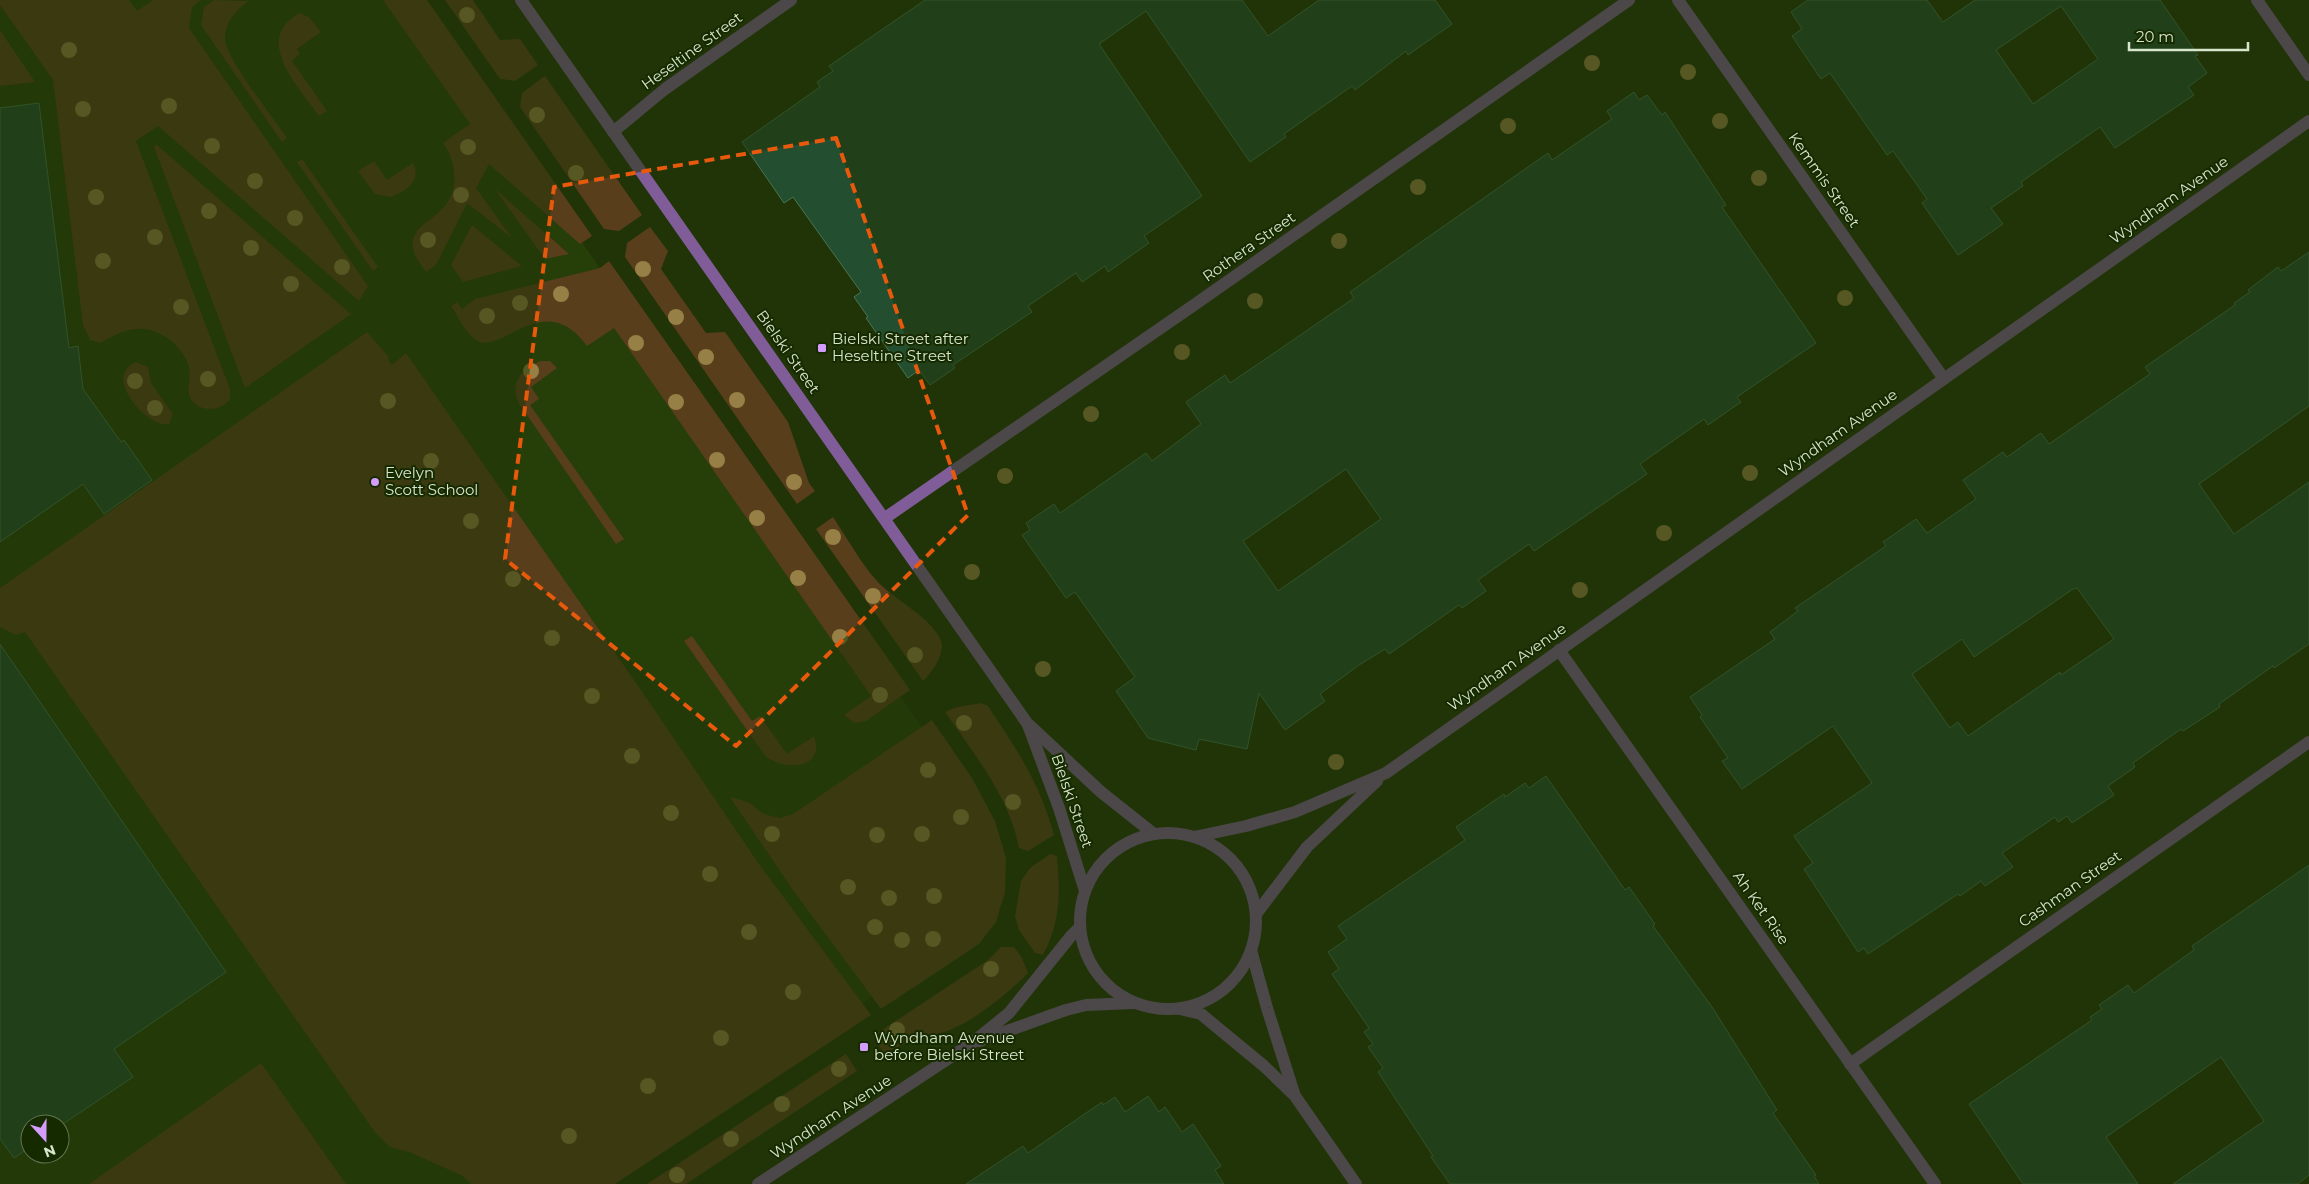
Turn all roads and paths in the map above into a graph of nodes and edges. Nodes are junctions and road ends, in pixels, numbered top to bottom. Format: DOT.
graph roads {
  1 [pos="521,0"];
  2 [pos="792,0"];
  3 [pos="1629,0"];
  4 [pos="1678,0"];
  5 [pos="2257,0"];
  6 [pos="2309,75"];
  7 [pos="2309,121"];
  8 [pos="613,132"];
  9 [pos="1944,379"];
  10 [pos="885,518"];
  11 [pos="1559,650"];
  12 [pos="1028,723"];
  13 [pos="2309,742"];
  14 [pos="1386,772"];
  15 [pos="1154,834"];
  16 [pos="1194,837"];
  17 [pos="1084,891"];
  18 [pos="1256,914"];
  19 [pos="1079,928"];
  20 [pos="1251,950"];
  21 [pos="1135,1003"];
  22 [pos="1180,1009"];
  23 [pos="972,1043"];
  24 [pos="1850,1064"];
  25 [pos="1295,1096"];
  26 [pos="758,1184"];
  27 [pos="1356,1184"];
  28 [pos="1935,1184"];
  1 -- 8 [label="street, Bielski Street"];
  2 -- 8 [label="street, Heseltine Street"];
  3 -- 10 [label="street, Rothera Street"];
  4 -- 9 [label="street, Kemmis Street"];
  5 -- 6 [label="street"];
  7 -- 9 [label="street, Wyndham Avenue"];
  8 -- 10 [label="street, Bielski Street"];
  9 -- 11 [label="street, Wyndham Avenue"];
  10 -- 12 [label="street, Bielski Street"];
  11 -- 14 [label="street, Wyndham Avenue"];
  11 -- 24 [label="street, Ah Ket Rise"];
  12 -- 15 [label="street, Bielski Street"];
  12 -- 17 [label="street, Bielski Street"];
  13 -- 24 [label="street, Cashman Street"];
  14 -- 16 [label="street, Wyndham Avenue"];
  14 -- 18 [label="street, Wyndham Avenue"];
  15 -- 16 [label="street"];
  15 -- 17 [label="street"];
  16 -- 18 [label="street"];
  17 -- 19 [label="street"];
  18 -- 20 [label="street"];
  19 -- 21 [label="street"];
  19 -- 23 [label="street, Wyndham Avenue"];
  20 -- 22 [label="street"];
  20 -- 25 [label="street"];
  21 -- 22 [label="street"];
  21 -- 23 [label="street, Wyndham Avenue"];
  22 -- 25 [label="street"];
  23 -- 26 [label="street, Wyndham Avenue"];
  24 -- 28 [label="street, Ah Ket Rise"];
  25 -- 27 [label="street"];
}
